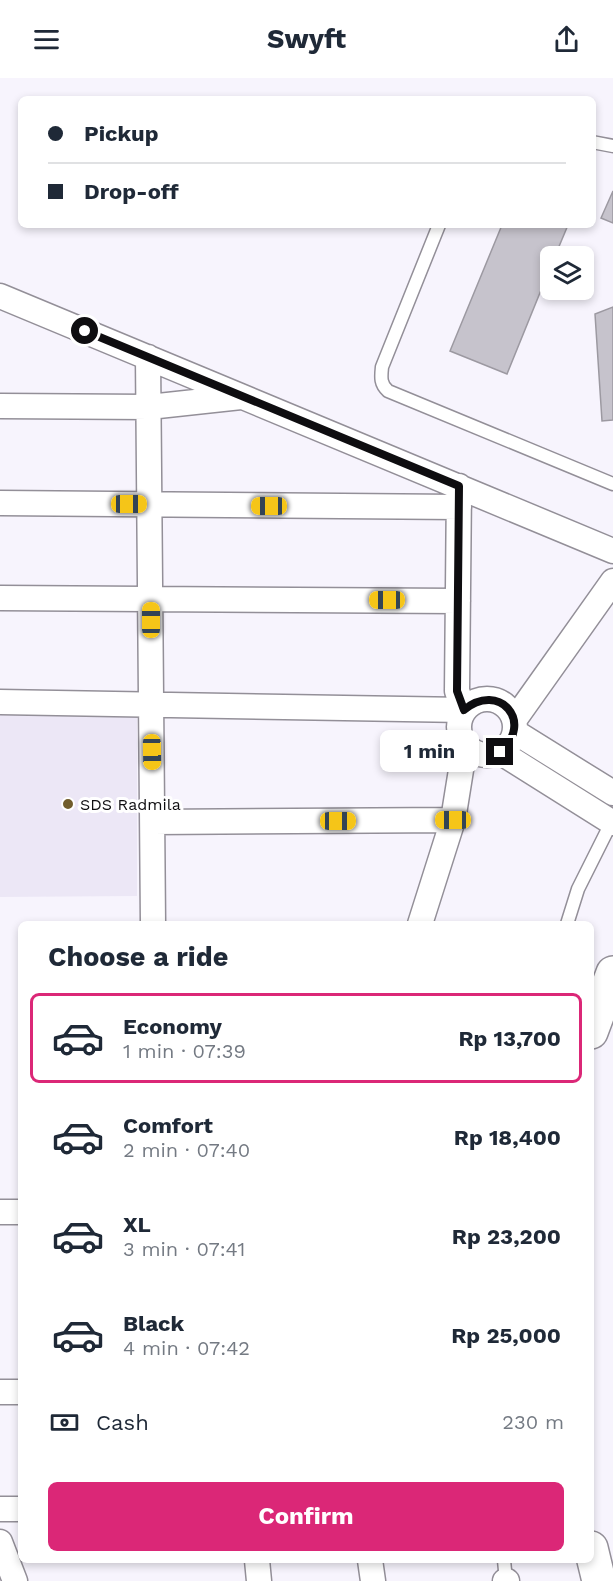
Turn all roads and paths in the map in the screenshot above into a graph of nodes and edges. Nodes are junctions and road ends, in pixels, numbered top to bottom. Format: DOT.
graph roads {
  1 [pos="596,143"];
  2 [pos="613,146"];
  3 [pos="438,228"];
  4 [pos="0,296"];
  5 [pos="148,357"];
  6 [pos="243,397"];
  7 [pos="0,406"];
  8 [pos="150,407"];
  9 [pos="613,484"];
  10 [pos="459,497"];
  11 [pos="0,503"];
  12 [pos="150,504"];
  13 [pos="613,551"];
  14 [pos="613,581"];
  15 [pos="0,598"];
  16 [pos="151,599"];
  17 [pos="458,601"];
  18 [pos="0,702"];
  19 [pos="152,705"];
  20 [pos="464,710"];
  21 [pos="515,726"];
  22 [pos="465,745"];
  23 [pos="500,752"];
  24 [pos="613,792"];
  25 [pos="453,820"];
  26 [pos="613,821"];
  27 [pos="153,822"];
  28 [pos="153,921"];
  29 [pos="421,921"];
  30 [pos="568,921"];
  31 [pos="613,973"];
  32 [pos="594,1024"];
  33 [pos="0,1212"];
  34 [pos="18,1212"];
  35 [pos="0,1392"];
  36 [pos="18,1392"];
  37 [pos="0,1509"];
  38 [pos="18,1509"];
  39 [pos="0,1542"];
  40 [pos="594,1560"];
  41 [pos="257,1563"];
  42 [pos="370,1563"];
  43 [pos="504,1563"];
  44 [pos="15,1581"];
  45 [pos="259,1581"];
  46 [pos="373,1581"];
  47 [pos="506,1581"];
  48 [pos="599,1581"];
  1 -- 2 [label="lane"];
  3 -- 9 [label="lane"];
  4 -- 5 [label="street"];
  5 -- 6 [label="street"];
  5 -- 8 [label="street"];
  6 -- 8 [label="street"];
  6 -- 10 [label="street"];
  7 -- 8 [label="street"];
  8 -- 12 [label="street"];
  10 -- 12 [label="street"];
  10 -- 13 [label="street"];
  10 -- 17 [label="street"];
  11 -- 12 [label="street"];
  12 -- 16 [label="street"];
  14 -- 21 [label="street"];
  15 -- 16 [label="street"];
  16 -- 17 [label="street"];
  16 -- 19 [label="street"];
  17 -- 20 [label="street"];
  18 -- 19 [label="street"];
  19 -- 20 [label="street"];
  19 -- 27 [label="street"];
  20 -- 21 [label="street"];
  20 -- 22 [label="street"];
  21 -- 23 [label="street"];
  21 -- 24 [label="street"];
  22 -- 23 [label="street"];
  22 -- 25 [label="street"];
  23 -- 26 [label="street"];
  25 -- 27 [label="street"];
  25 -- 29 [label="street"];
  26 -- 30 [label="lane"];
  27 -- 28 [label="street"];
  31 -- 32 [label="main road"];
  33 -- 34 [label="street"];
  35 -- 36 [label="street"];
  37 -- 38 [label="street"];
  39 -- 44 [label="street"];
  40 -- 48 [label="main road"];
  41 -- 45 [label="street"];
  42 -- 46 [label="street"];
  43 -- 47 [label="lane"];
}
